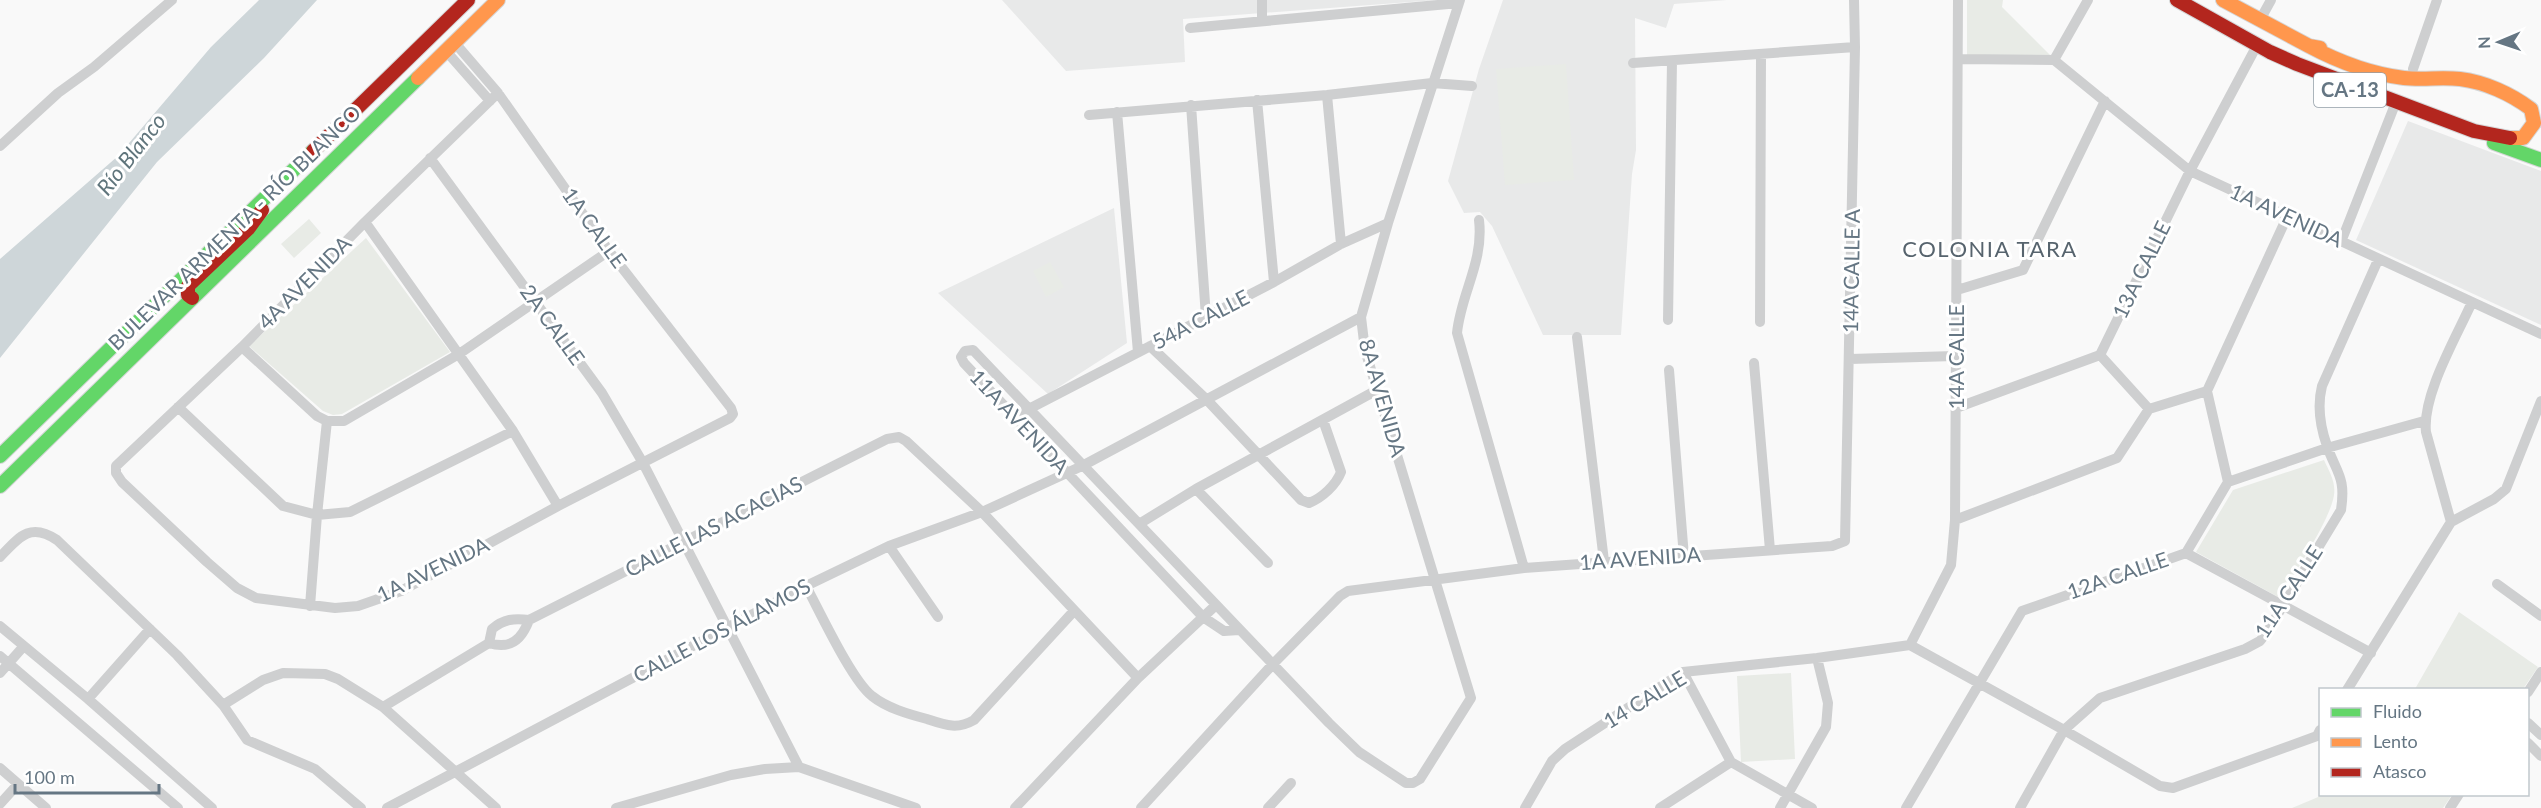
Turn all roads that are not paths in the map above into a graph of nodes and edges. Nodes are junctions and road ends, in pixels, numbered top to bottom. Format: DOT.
graph roads {
  1 [pos="172,0"];
  2 [pos="468,0"];
  3 [pos="498,0"];
  4 [pos="1262,0"];
  5 [pos="1854,0"];
  6 [pos="1958,0"];
  7 [pos="2088,0"];
  8 [pos="2169,0"];
  9 [pos="2177,0"];
  10 [pos="2223,0"];
  11 [pos="2271,0"];
  12 [pos="2437,0"];
  13 [pos="1460,1"];
  14 [pos="2260,20"];
  15 [pos="1262,21"];
  16 [pos="1190,28"];
  17 [pos="2309,46"];
  18 [pos="451,47"];
  19 [pos="1856,47"];
  20 [pos="2255,50"];
  21 [pos="1761,54"];
  22 [pos="1959,59"];
  23 [pos="1672,60"];
  24 [pos="2054,60"];
  25 [pos="1633,63"];
  26 [pos="2413,69"];
  27 [pos="1432,83"];
  28 [pos="380,86"];
  29 [pos="1472,86"];
  30 [pos="1327,95"];
  31 [pos="494,97"];
  32 [pos="1257,100"];
  33 [pos="2104,101"];
  34 [pos="1191,105"];
  35 [pos="2394,107"];
  36 [pos="2541,107"];
  37 [pos="1117,112"];
  38 [pos="1089,115"];
  39 [pos="0,146"];
  40 [pos="430,158"];
  41 [pos="2541,160"];
  42 [pos="2190,171"];
  43 [pos="273,189"];
  44 [pos="2287,217"];
  45 [pos="1479,220"];
  46 [pos="365,222"];
  47 [pos="1388,223"];
  48 [pos="2341,242"];
  49 [pos="1341,244"];
  50 [pos="609,250"];
  51 [pos="2378,260"];
  52 [pos="1274,282"];
  53 [pos="1957,290"];
  54 [pos="192,298"];
  55 [pos="536,302"];
  56 [pos="2472,302"];
  57 [pos="1206,317"];
  58 [pos="1361,317"];
  59 [pos="1668,320"];
  60 [pos="1760,322"];
  61 [pos="2541,334"];
  62 [pos="1577,337"];
  63 [pos="1150,346"];
  64 [pos="242,347"];
  65 [pos="1138,352"];
  66 [pos="459,354"];
  67 [pos="2100,355"];
  68 [pos="1955,356"];
  69 [pos="1850,359"];
  70 [pos="1754,363"];
  71 [pos="1668,370"];
  72 [pos="1377,390"];
  73 [pos="2207,391"];
  74 [pos="1207,400"];
  75 [pos="2541,401"];
  76 [pos="178,407"];
  77 [pos="1956,408"];
  78 [pos="1030,409"];
  79 [pos="2149,409"];
  80 [pos="733,414"];
  81 [pos="1014,416"];
  82 [pos="1323,420"];
  83 [pos="327,421"];
  84 [pos="2424,421"];
  85 [pos="513,431"];
  86 [pos="2327,447"];
  87 [pos="1259,454"];
  88 [pos="0,456"];
  89 [pos="643,463"];
  90 [pos="1082,466"];
  91 [pos="116,473"];
  92 [pos="1065,473"];
  93 [pos="2228,482"];
  94 [pos="0,486"];
  95 [pos="1196,489"];
  96 [pos="558,506"];
  97 [pos="982,512"];
  98 [pos="317,515"];
  99 [pos="1955,520"];
  100 [pos="2451,522"];
  101 [pos="1139,524"];
  102 [pos="1845,541"];
  103 [pos="682,543"];
  104 [pos="889,546"];
  105 [pos="1770,550"];
  106 [pos="2186,553"];
  107 [pos="0,556"];
  108 [pos="1684,557"];
  109 [pos="1604,561"];
  110 [pos="1268,563"];
  111 [pos="1524,568"];
  112 [pos="1435,578"];
  113 [pos="2497,584"];
  114 [pos="806,586"];
  115 [pos="1216,605"];
  116 [pos="310,606"];
  117 [pos="2283,607"];
  118 [pos="1073,612"];
  119 [pos="2541,616"];
  120 [pos="938,617"];
  121 [pos="1203,617"];
  122 [pos="529,620"];
  123 [pos="0,626"];
  124 [pos="726,628"];
  125 [pos="150,629"];
  126 [pos="1239,630"];
  127 [pos="489,643"];
  128 [pos="1910,645"];
  129 [pos="23,647"];
  130 [pos="2371,653"];
  131 [pos="1817,658"];
  132 [pos="4,660"];
  133 [pos="1273,664"];
  134 [pos="1683,672"];
  135 [pos="2541,672"];
  136 [pos="0,673"];
  137 [pos="1138,678"];
  138 [pos="1980,683"];
  139 [pos="2348,688"];
  140 [pos="2529,690"];
  141 [pos="88,699"];
  142 [pos="223,705"];
  143 [pos="383,707"];
  144 [pos="2529,724"];
  145 [pos="2064,730"];
  146 [pos="2319,732"];
  147 [pos="2541,735"];
  148 [pos="2529,744"];
  149 [pos="2541,756"];
  150 [pos="1731,762"];
  151 [pos="799,767"];
  152 [pos="0,768"];
  153 [pos="455,772"];
  154 [pos="1291,783"];
  155 [pos="1413,783"];
  156 [pos="18,784"];
  157 [pos="1788,794"];
  158 [pos="0,804"];
  159 [pos="46,808"];
  160 [pos="178,808"];
  161 [pos="212,808"];
  162 [pos="360,808"];
  163 [pos="387,808"];
  164 [pos="496,808"];
  165 [pos="616,808"];
  166 [pos="916,808"];
  167 [pos="1016,808"];
  168 [pos="1141,808"];
  169 [pos="1269,808"];
  170 [pos="1525,808"];
  171 [pos="1660,808"];
  172 [pos="1780,808"];
  173 [pos="1812,808"];
  174 [pos="1906,808"];
  175 [pos="2020,808"];
  1 -- 39 [label="street"];
  2 -- 28 [label="main road, BULEVAR ARMENTA - RÍO BLANCO"];
  3 -- 18 [label="main road, BULEVAR ARMENTA - RÍO BLANCO"];
  4 -- 15 [label="street"];
  5 -- 19 [label="street, 14A CALLE A"];
  6 -- 22 [label="street, 14A CALLE"];
  7 -- 24 [label="street"];
  8 -- 20 [label="main road, CA-13"];
  9 -- 17 [label="main road"];
  10 -- 14 [label="main road, CA-13"];
  11 -- 14 [label="street"];
  12 -- 26 [label="street"];
  13 -- 15 [label="street"];
  13 -- 27 [label="street, 8A AVENIDA"];
  14 -- 17 [label="main road, CA-13"];
  15 -- 16 [label="street"];
  17 -- 26 [label="main road, CA-13"];
  18 -- 28 [label="main road"];
  18 -- 31 [label="street, 1A CALLE"];
  18 -- 54 [label="main road, BULEVAR ARMENTA - RÍO BLANCO"];
  19 -- 21 [label="street"];
  19 -- 69 [label="street, 14A CALLE A"];
  20 -- 35 [label="main road, CA-13"];
  20 -- 42 [label="street, 13A CALLE"];
  21 -- 23 [label="street"];
  21 -- 60 [label="street"];
  22 -- 24 [label="street"];
  22 -- 53 [label="street, 14A CALLE"];
  23 -- 25 [label="street"];
  23 -- 59 [label="street"];
  24 -- 33 [label="street, 1A AVENIDA"];
  26 -- 36 [label="main road, CA-13"];
  27 -- 29 [label="street"];
  27 -- 30 [label="street"];
  27 -- 47 [label="street, 8A AVENIDA"];
  28 -- 43 [label="main road, BULEVAR ARMENTA - RÍO BLANCO"];
  30 -- 32 [label="street"];
  30 -- 49 [label="street"];
  31 -- 40 [label="street, 4A AVENIDA"];
  31 -- 50 [label="street, 1A CALLE"];
  32 -- 34 [label="street"];
  32 -- 52 [label="street"];
  33 -- 42 [label="street, 1A AVENIDA"];
  33 -- 53 [label="street"];
  34 -- 37 [label="street"];
  34 -- 57 [label="street"];
  35 -- 41 [label="main road, CA-13"];
  35 -- 48 [label="street"];
  37 -- 38 [label="street"];
  37 -- 65 [label="street"];
  40 -- 46 [label="street, 4A AVENIDA"];
  40 -- 55 [label="street, 2A CALLE"];
  42 -- 44 [label="street, 1A AVENIDA"];
  42 -- 67 [label="street, 13A CALLE"];
  43 -- 54 [label="main road"];
  43 -- 88 [label="main road, BULEVAR ARMENTA - RÍO BLANCO"];
  44 -- 48 [label="street, 1A AVENIDA"];
  44 -- 73 [label="street"];
  45 -- 111 [label="street"];
  46 -- 64 [label="street, 4A AVENIDA"];
  46 -- 66 [label="street"];
  47 -- 49 [label="street, 54A CALLE"];
  47 -- 58 [label="street, 8A AVENIDA"];
  48 -- 51 [label="street, 1A AVENIDA"];
  49 -- 52 [label="street, 54A CALLE"];
  50 -- 55 [label="street"];
  50 -- 80 [label="street, 1A CALLE"];
  51 -- 56 [label="street, 1A AVENIDA"];
  51 -- 86 [label="street, 11A CALLE"];
  52 -- 57 [label="street, 54A CALLE"];
  53 -- 68 [label="street, 14A CALLE"];
  54 -- 94 [label="main road, BULEVAR ARMENTA - RÍO BLANCO"];
  55 -- 66 [label="street"];
  55 -- 89 [label="street, 2A CALLE"];
  56 -- 61 [label="street, 1A AVENIDA"];
  56 -- 84 [label="street"];
  57 -- 63 [label="street, 54A CALLE"];
  58 -- 72 [label="street, 8A AVENIDA"];
  58 -- 74 [label="street, CALLE LOS ÁLAMOS"];
  62 -- 109 [label="street"];
  63 -- 65 [label="street, 54A CALLE"];
  63 -- 74 [label="street"];
  64 -- 76 [label="street, 4A AVENIDA"];
  64 -- 83 [label="street"];
  65 -- 78 [label="street, 54A CALLE"];
  66 -- 83 [label="street"];
  66 -- 85 [label="street"];
  67 -- 77 [label="street"];
  67 -- 79 [label="street"];
  68 -- 69 [label="street"];
  68 -- 77 [label="street, 14A CALLE"];
  69 -- 102 [label="street, 14A CALLE A"];
  70 -- 105 [label="street"];
  71 -- 108 [label="street"];
  72 -- 82 [label="street"];
  72 -- 112 [label="street, 8A AVENIDA"];
  73 -- 79 [label="street"];
  73 -- 93 [label="street"];
  74 -- 87 [label="street"];
  74 -- 90 [label="street, CALLE LOS ÁLAMOS"];
  75 -- 100 [label="street"];
  76 -- 91 [label="street, 4A AVENIDA"];
  76 -- 98 [label="street"];
  77 -- 99 [label="street, 14A CALLE"];
  78 -- 81 [label="street, 54A CALLE"];
  78 -- 81 [label="street, 11A AVENIDA"];
  78 -- 90 [label="street, 11A AVENIDA"];
  79 -- 99 [label="street"];
  80 -- 89 [label="street, 1A AVENIDA"];
  81 -- 92 [label="street, 11A AVENIDA"];
  82 -- 87 [label="street"];
  82 -- 87 [label="street"];
  83 -- 98 [label="street"];
  84 -- 86 [label="street"];
  84 -- 100 [label="street"];
  85 -- 96 [label="street"];
  85 -- 98 [label="street"];
  86 -- 93 [label="street"];
  86 -- 117 [label="street, 11A CALLE"];
  87 -- 95 [label="street"];
  89 -- 96 [label="street, 1A AVENIDA"];
  89 -- 103 [label="street, 2A CALLE"];
  90 -- 92 [label="street, CALLE LOS ÁLAMOS"];
  90 -- 101 [label="street, 11A AVENIDA"];
  91 -- 116 [label="street, 1A AVENIDA"];
  92 -- 97 [label="street, CALLE LOS ÁLAMOS"];
  92 -- 121 [label="street, 11A AVENIDA"];
  93 -- 106 [label="street, 12A CALLE"];
  95 -- 101 [label="street"];
  95 -- 110 [label="street"];
  96 -- 116 [label="street, 1A AVENIDA"];
  97 -- 103 [label="street, CALLE LAS ACACIAS"];
  97 -- 104 [label="street, CALLE LOS ÁLAMOS"];
  97 -- 118 [label="street"];
  98 -- 116 [label="street"];
  99 -- 128 [label="street, 14A CALLE"];
  100 -- 130 [label="street"];
  101 -- 115 [label="street, 11A AVENIDA"];
  102 -- 105 [label="street, 1A AVENIDA"];
  103 -- 122 [label="street, CALLE LAS ACACIAS"];
  103 -- 124 [label="street, 2A CALLE"];
  104 -- 114 [label="street, CALLE LOS ÁLAMOS"];
  104 -- 120 [label="street"];
  105 -- 108 [label="street, 1A AVENIDA"];
  106 -- 117 [label="street"];
  106 -- 138 [label="street, 12A CALLE"];
  107 -- 125 [label="street"];
  108 -- 109 [label="street, 1A AVENIDA"];
  109 -- 111 [label="street, 1A AVENIDA"];
  111 -- 112 [label="street, 1A AVENIDA"];
  112 -- 133 [label="street, 1A AVENIDA"];
  112 -- 155 [label="street, 8A AVENIDA"];
  113 -- 119 [label="street"];
  114 -- 118 [label="street"];
  114 -- 124 [label="street, CALLE LOS ÁLAMOS"];
  115 -- 121 [label="street"];
  115 -- 126 [label="street, 11A AVENIDA"];
  117 -- 130 [label="street"];
  117 -- 145 [label="street, 11A CALLE"];
  118 -- 137 [label="street"];
  121 -- 126 [label="street, 11A AVENIDA"];
  121 -- 137 [label="street"];
  122 -- 127 [label="street, CALLE LAS ACACIAS"];
  122 -- 127 [label="street, CALLE LAS ACACIAS"];
  123 -- 129 [label="street"];
  124 -- 151 [label="street, 2A CALLE"];
  124 -- 153 [label="street, CALLE LOS ÁLAMOS"];
  125 -- 141 [label="street"];
  125 -- 142 [label="street"];
  126 -- 133 [label="street, 11A AVENIDA"];
  127 -- 143 [label="street, CALLE LAS ACACIAS"];
  128 -- 131 [label="street, 14 CALLE"];
  128 -- 138 [label="street"];
  129 -- 132 [label="street"];
  129 -- 141 [label="street"];
  130 -- 139 [label="street"];
  131 -- 134 [label="street, 14 CALLE"];
  131 -- 157 [label="street"];
  132 -- 136 [label="street"];
  132 -- 160 [label="street"];
  133 -- 155 [label="street, 11A AVENIDA"];
  133 -- 168 [label="street, 1A AVENIDA"];
  134 -- 150 [label="street"];
  134 -- 170 [label="street, 14 CALLE"];
  135 -- 140 [label="street"];
  137 -- 167 [label="street"];
  138 -- 145 [label="street"];
  138 -- 174 [label="street, 12A CALLE"];
  141 -- 161 [label="street"];
  142 -- 143 [label="street"];
  142 -- 162 [label="street"];
  143 -- 153 [label="street"];
  144 -- 147 [label="street"];
  145 -- 146 [label="street"];
  145 -- 175 [label="street, 11A CALLE"];
  148 -- 149 [label="street"];
  150 -- 157 [label="street"];
  150 -- 171 [label="street"];
  151 -- 165 [label="street"];
  151 -- 166 [label="street"];
  152 -- 156 [label="street"];
  153 -- 163 [label="street, CALLE LOS ÁLAMOS"];
  153 -- 164 [label="street"];
  154 -- 169 [label="street"];
  156 -- 158 [label="street"];
  156 -- 159 [label="street"];
  157 -- 172 [label="street"];
  157 -- 173 [label="street"];
}
